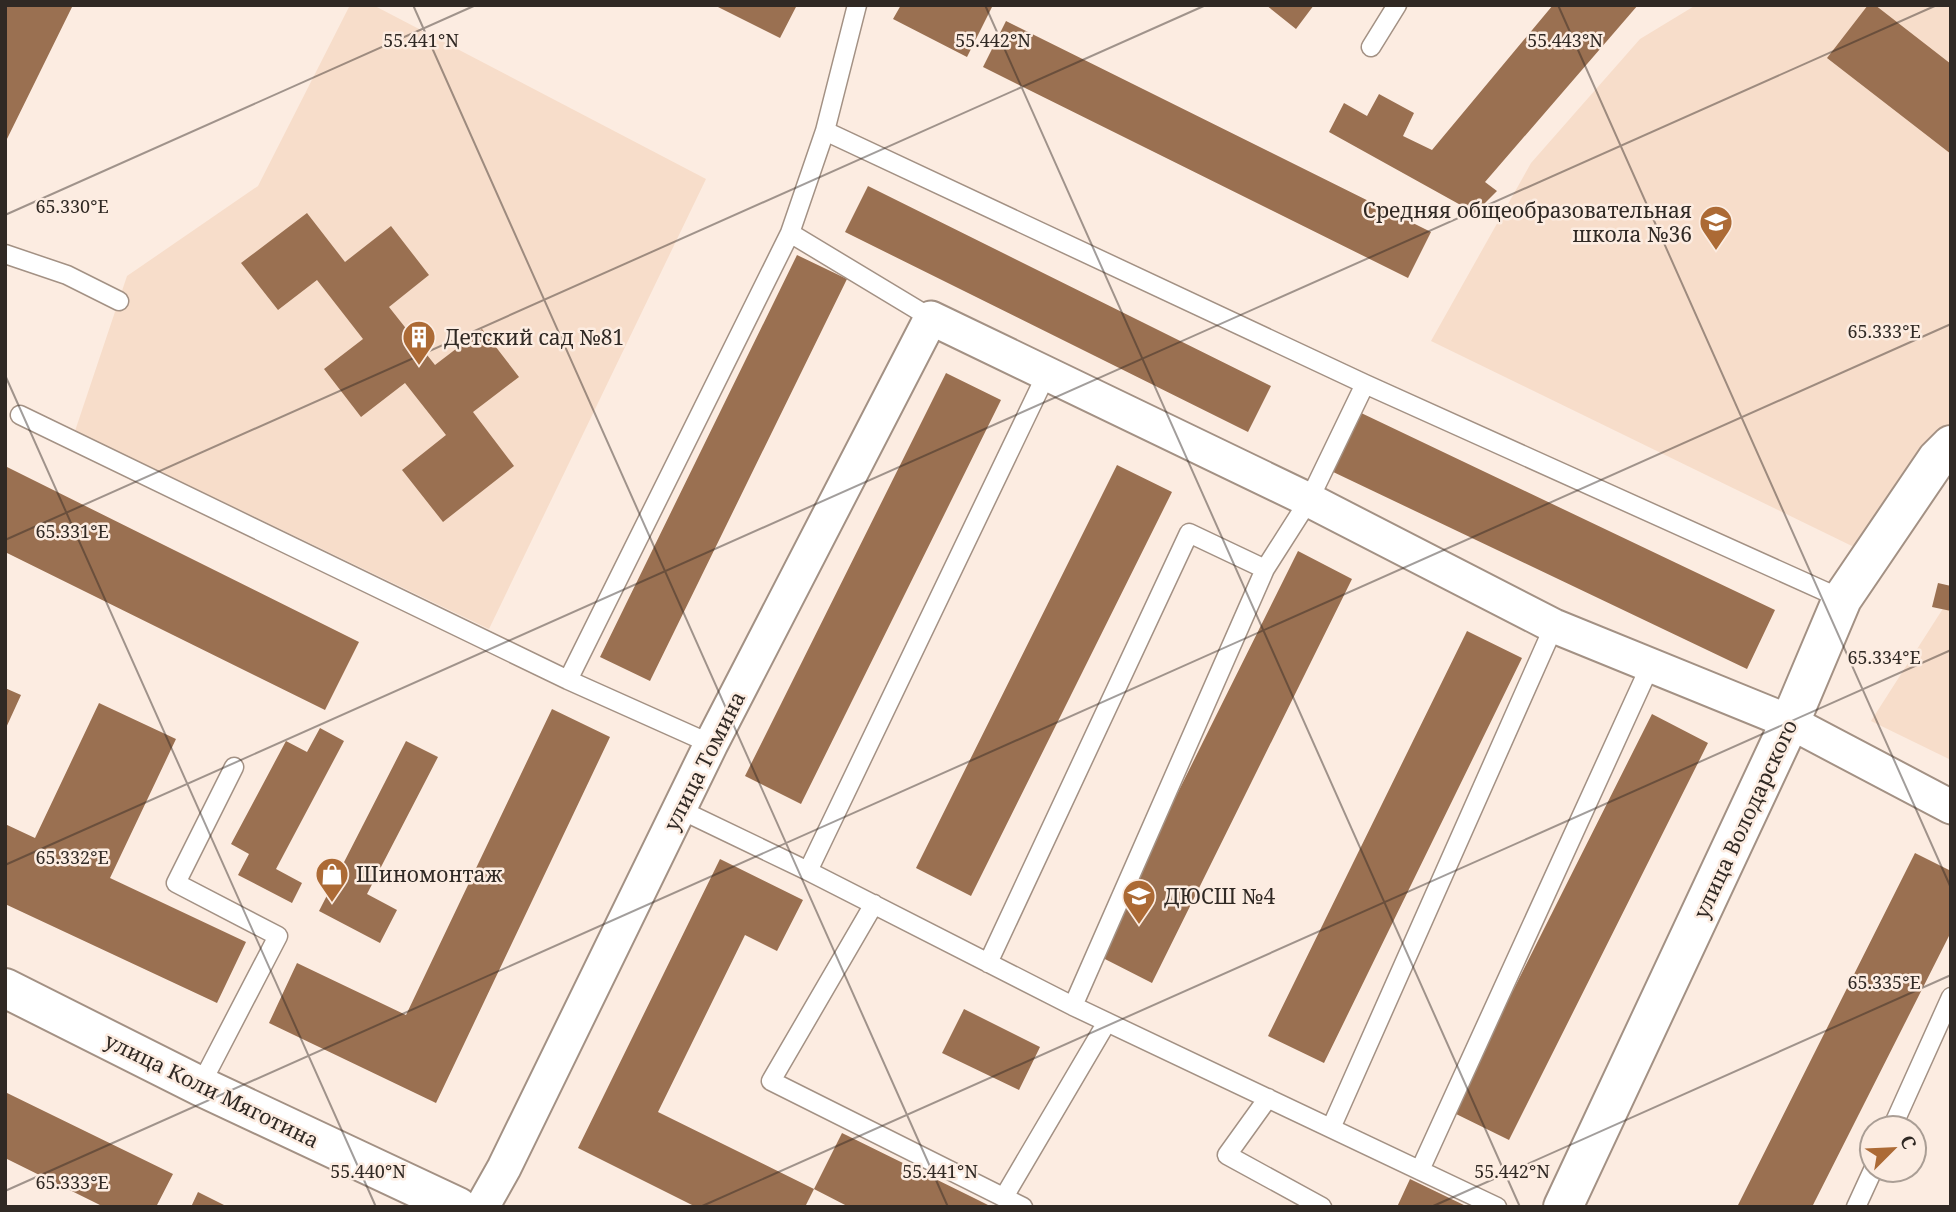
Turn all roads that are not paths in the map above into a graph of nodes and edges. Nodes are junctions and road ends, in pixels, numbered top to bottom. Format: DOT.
graph roads {
  1 [pos="856,5"];
  2 [pos="1398,5"];
  3 [pos="1371,47"];
  4 [pos="825,131"];
  5 [pos="790,233"];
  6 [pos="5,254"];
  7 [pos="119,301"];
  8 [pos="932,318"];
  9 [pos="1046,373"];
  10 [pos="1365,384"];
  11 [pos="20,415"];
  12 [pos="1951,445"];
  13 [pos="1309,500"];
  14 [pos="1265,569"];
  15 [pos="1842,600"];
  16 [pos="1554,626"];
  17 [pos="1650,666"];
  18 [pos="568,680"];
  19 [pos="1790,722"];
  20 [pos="711,744"];
  21 [pos="234,767"];
  22 [pos="1951,807"];
  23 [pos="679,809"];
  24 [pos="808,871"];
  25 [pos="874,904"];
  26 [pos="988,963"];
  27 [pos="5,988"];
  28 [pos="1951,997"];
  29 [pos="1073,1006"];
  30 [pos="1107,1022"];
  31 [pos="200,1086"];
  32 [pos="1268,1098"];
  33 [pos="1898,1114"];
  34 [pos="1331,1128"];
  35 [pos="1420,1170"];
  36 [pos="1867,1184"];
  37 [pos="1004,1197"];
  38 [pos="458,1207"];
  39 [pos="482,1207"];
  40 [pos="1023,1207"];
  41 [pos="1322,1207"];
  42 [pos="1497,1207"];
  43 [pos="1563,1207"];
  44 [pos="1856,1207"];
  1 -- 4 [label="lane"];
  2 -- 3 [label="lane"];
  4 -- 5 [label="lane"];
  4 -- 10 [label="lane"];
  5 -- 8 [label="lane"];
  5 -- 18 [label="lane"];
  6 -- 7 [label="lane"];
  8 -- 9 [label="street"];
  8 -- 20 [label="street, улица Томина"];
  9 -- 13 [label="street"];
  9 -- 24 [label="lane"];
  10 -- 13 [label="lane"];
  10 -- 15 [label="lane"];
  11 -- 18 [label="lane"];
  12 -- 15 [label="street, улица Володарского"];
  13 -- 14 [label="lane"];
  13 -- 16 [label="street"];
  14 -- 26 [label="lane"];
  14 -- 29 [label="lane"];
  15 -- 19 [label="street, улица Володарского"];
  16 -- 17 [label="street"];
  16 -- 34 [label="lane"];
  17 -- 19 [label="street"];
  17 -- 35 [label="lane"];
  18 -- 20 [label="lane"];
  19 -- 22 [label="street"];
  19 -- 43 [label="street, улица Володарского"];
  20 -- 23 [label="street, улица Томина"];
  21 -- 31 [label="lane"];
  23 -- 24 [label="lane"];
  23 -- 39 [label="street, улица Томина"];
  24 -- 25 [label="lane"];
  25 -- 26 [label="lane"];
  25 -- 37 [label="lane"];
  26 -- 29 [label="lane"];
  27 -- 31 [label="street, улица Коли Мяготина"];
  28 -- 33 [label="lane"];
  29 -- 30 [label="lane"];
  30 -- 32 [label="lane"];
  30 -- 37 [label="lane"];
  31 -- 38 [label="street, улица Коли Мяготина"];
  32 -- 34 [label="lane"];
  32 -- 41 [label="lane"];
  34 -- 35 [label="lane"];
  35 -- 42 [label="lane"];
  36 -- 44 [label="lane"];
  37 -- 40 [label="lane"];
}
